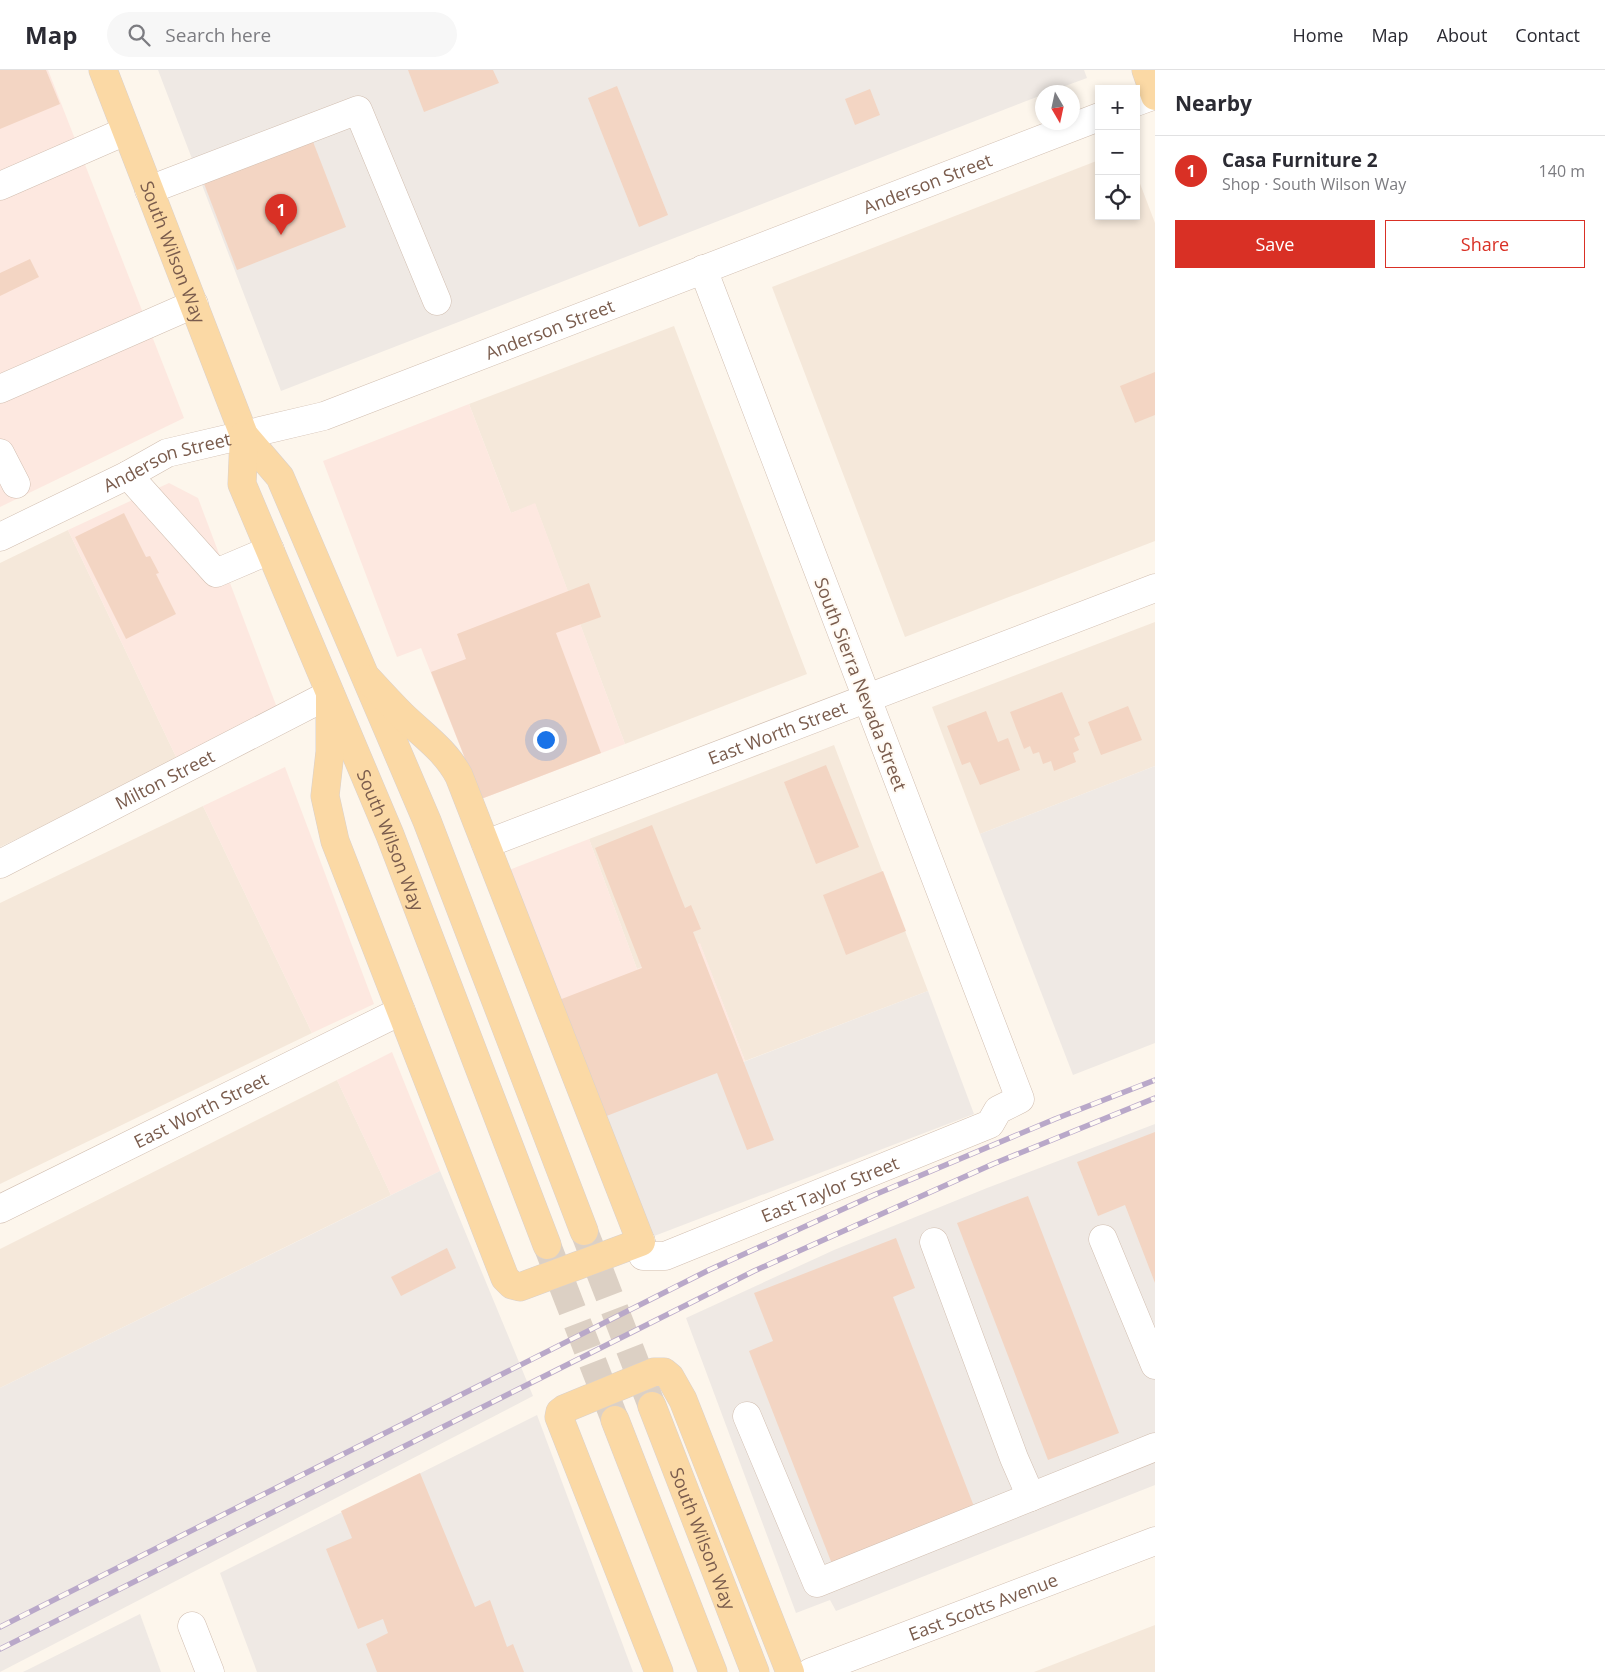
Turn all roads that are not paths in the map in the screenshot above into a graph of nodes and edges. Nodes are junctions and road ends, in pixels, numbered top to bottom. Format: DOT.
graph roads {
  1 [pos="102,70"];
  2 [pos="1146,70"];
  3 [pos="1155,95"];
  4 [pos="1140,101"];
  5 [pos="1095,119"];
  6 [pos="126,131"];
  7 [pos="0,186"];
  8 [pos="149,190"];
  9 [pos="703,269"];
  10 [pos="437,302"];
  11 [pos="194,304"];
  12 [pos="0,389"];
  13 [pos="244,435"];
  14 [pos="0,453"];
  15 [pos="128,475"];
  16 [pos="16,484"];
  17 [pos="0,537"];
  18 [pos="270,550"];
  19 [pos="1155,588"];
  20 [pos="368,679"];
  21 [pos="330,694"];
  22 [pos="866,698"];
  23 [pos="486,844"];
  24 [pos="0,864"];
  25 [pos="400,1011"];
  26 [pos="1020,1099"];
  27 [pos="0,1209"];
  28 [pos="584,1231"];
  29 [pos="1103,1239"];
  30 [pos="641,1242"];
  31 [pos="934,1242"];
  32 [pos="547,1245"];
  33 [pos="1155,1365"];
  34 [pos="652,1406"];
  35 [pos="747,1416"];
  36 [pos="615,1420"];
  37 [pos="1155,1447"];
  38 [pos="1031,1497"];
  39 [pos="1155,1540"];
  40 [pos="192,1626"];
  41 [pos="210,1672"];
  42 [pos="659,1672"];
  43 [pos="713,1672"];
  44 [pos="755,1672"];
  45 [pos="790,1672"];
  46 [pos="811,1672"];
  1 -- 6 [label="main road, South Wilson Way"];
  2 -- 3 [label="main road"];
  3 -- 4 [label="street"];
  5 -- 9 [label="street, Anderson Street"];
  6 -- 7 [label="street"];
  6 -- 8 [label="main road, South Wilson Way"];
  8 -- 10 [label="street"];
  8 -- 11 [label="main road, South Wilson Way"];
  9 -- 13 [label="street, Anderson Street"];
  9 -- 22 [label="street, South Sierra Nevada Street"];
  11 -- 12 [label="street"];
  11 -- 13 [label="main road, South Wilson Way"];
  13 -- 15 [label="street, Anderson Street"];
  13 -- 18 [label="main road, South Wilson Way"];
  13 -- 20 [label="main road, South Wilson Way"];
  14 -- 16 [label="street"];
  15 -- 17 [label="street, Anderson Street"];
  15 -- 18 [label="street"];
  18 -- 21 [label="main road, South Wilson Way"];
  19 -- 22 [label="street, East Worth Street"];
  20 -- 23 [label="main road"];
  20 -- 28 [label="main road, South Wilson Way"];
  21 -- 24 [label="street, Milton Street"];
  21 -- 25 [label="main road"];
  21 -- 32 [label="main road, South Wilson Way"];
  22 -- 23 [label="street, East Worth Street"];
  22 -- 26 [label="street, South Sierra Nevada Street"];
  23 -- 30 [label="main road"];
  25 -- 27 [label="street, East Worth Street"];
  25 -- 30 [label="main road"];
  26 -- 30 [label="street, East Taylor Street"];
  29 -- 33 [label="street"];
  31 -- 38 [label="street"];
  34 -- 44 [label="main road, South Wilson Way"];
  35 -- 38 [label="street"];
  36 -- 43 [label="main road"];
  37 -- 38 [label="street"];
  39 -- 46 [label="street, East Scotts Avenue"];
  40 -- 41 [label="street"];
  42 -- 45 [label="main road"];
}
